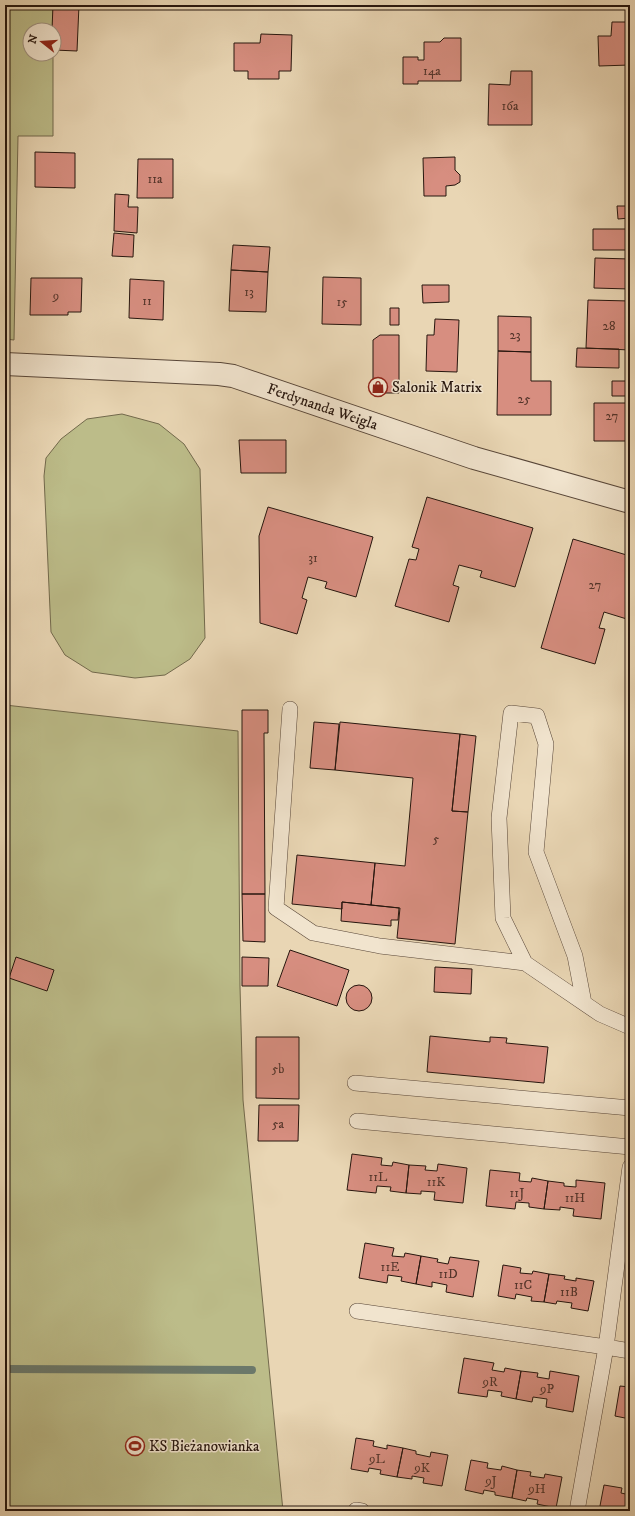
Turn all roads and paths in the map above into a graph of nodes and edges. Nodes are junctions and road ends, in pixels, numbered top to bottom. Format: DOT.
graph roads {
  1 [pos="5,364"];
  2 [pos="630,502"];
  3 [pos="290,708"];
  4 [pos="525,963"];
  5 [pos="584,1003"];
  6 [pos="630,1026"];
  7 [pos="355,1083"];
  8 [pos="630,1108"];
  9 [pos="357,1121"];
  10 [pos="630,1147"];
  11 [pos="630,1167"];
  12 [pos="357,1311"];
  13 [pos="606,1347"];
  14 [pos="630,1351"];
  15 [pos="577,1511"];
  1 -- 2 [label="street, Ferdynanda Weigla"];
  3 -- 4 [label="lane"];
  4 -- 5 [label="lane"];
  4 -- 5 [label="lane"];
  5 -- 6 [label="lane"];
  7 -- 8 [label="lane"];
  9 -- 10 [label="lane"];
  11 -- 13 [label="lane"];
  12 -- 13 [label="lane"];
  13 -- 14 [label="lane"];
  13 -- 15 [label="lane"];
}
